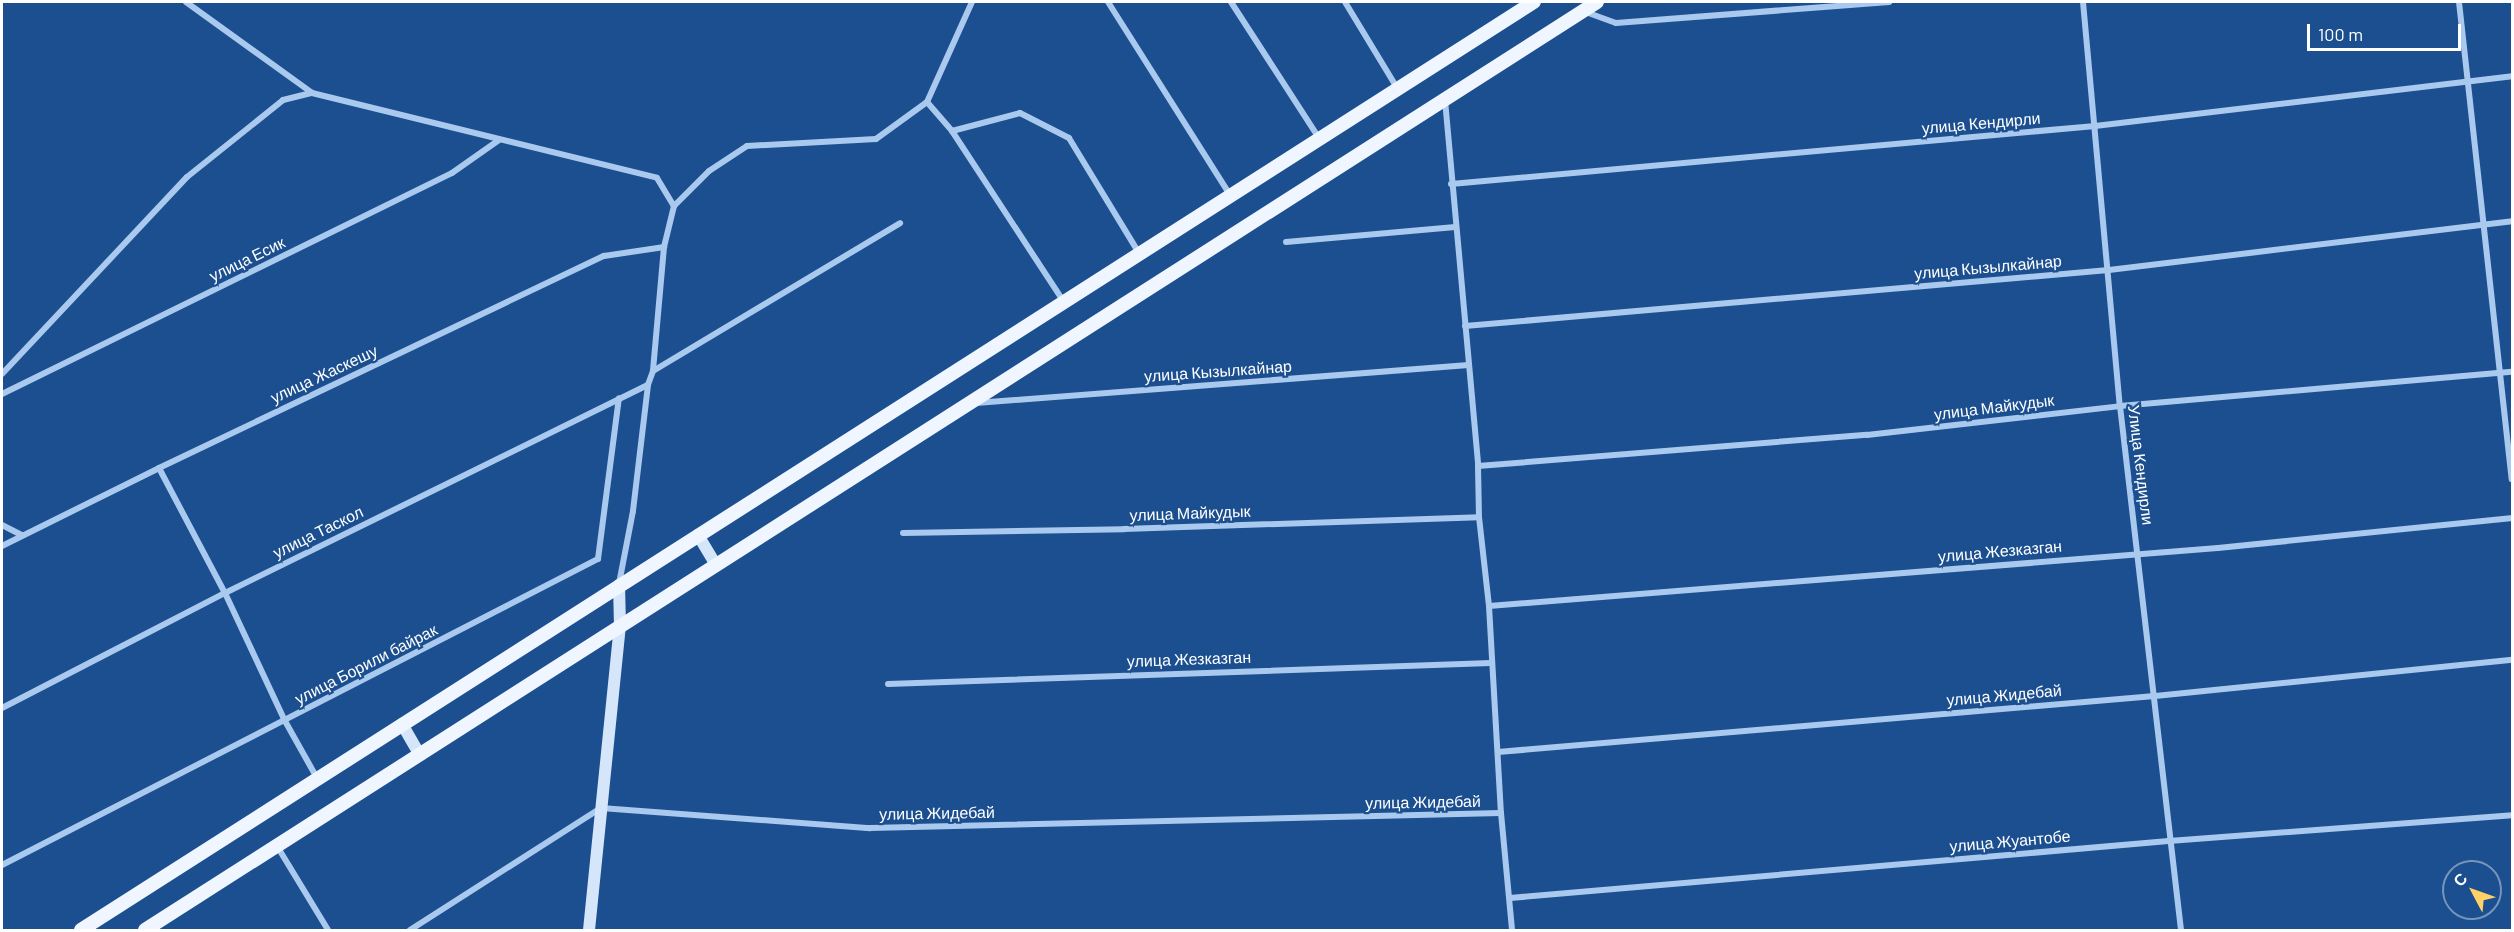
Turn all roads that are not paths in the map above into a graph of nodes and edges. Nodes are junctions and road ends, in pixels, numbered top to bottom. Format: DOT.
graph roads {
  1 [pos="186,2"];
  2 [pos="972,2"];
  3 [pos="1108,2"];
  4 [pos="1231,2"];
  5 [pos="1344,2"];
  6 [pos="1534,2"];
  7 [pos="1597,2"];
  8 [pos="1889,2"];
  9 [pos="2083,2"];
  10 [pos="2459,2"];
  11 [pos="1582,11"];
  12 [pos="2512,76"];
  13 [pos="2466,81"];
  14 [pos="1397,89"];
  15 [pos="312,93"];
  16 [pos="1445,98"];
  17 [pos="927,102"];
  18 [pos="2095,126"];
  19 [pos="952,131"];
  20 [pos="1320,138"];
  21 [pos="499,140"];
  22 [pos="1451,184"];
  23 [pos="1230,196"];
  24 [pos="674,206"];
  25 [pos="2512,221"];
  26 [pos="900,223"];
  27 [pos="2483,224"];
  28 [pos="1455,227"];
  29 [pos="1286,242"];
  30 [pos="664,247"];
  31 [pos="1139,254"];
  32 [pos="2109,270"];
  33 [pos="1064,302"];
  34 [pos="1465,326"];
  35 [pos="1469,365"];
  36 [pos="653,371"];
  37 [pos="2512,372"];
  38 [pos="2,374"];
  39 [pos="2500,374"];
  40 [pos="648,386"];
  41 [pos="2,394"];
  42 [pos="618,398"];
  43 [pos="969,404"];
  44 [pos="2120,406"];
  45 [pos="1478,466"];
  46 [pos="159,468"];
  47 [pos="2512,479"];
  48 [pos="1479,517"];
  49 [pos="2512,518"];
  50 [pos="2,525"];
  51 [pos="903,533"];
  52 [pos="22,535"];
  53 [pos="698,535"];
  54 [pos="2,546"];
  55 [pos="2138,552"];
  56 [pos="716,565"];
  57 [pos="619,585"];
  58 [pos="225,593"];
  59 [pos="1489,606"];
  60 [pos="620,627"];
  61 [pos="2512,660"];
  62 [pos="1491,663"];
  63 [pos="888,684"];
  64 [pos="2155,696"];
  65 [pos="2,708"];
  66 [pos="285,721"];
  67 [pos="402,724"];
  68 [pos="1498,752"];
  69 [pos="420,754"];
  70 [pos="317,779"];
  71 [pos="601,808"];
  72 [pos="1501,813"];
  73 [pos="2512,815"];
  74 [pos="2169,841"];
  75 [pos="278,846"];
  76 [pos="2,865"];
  77 [pos="1510,898"];
  78 [pos="81,930"];
  79 [pos="146,930"];
  80 [pos="328,930"];
  81 [pos="410,930"];
  82 [pos="589,930"];
  83 [pos="1512,930"];
  84 [pos="2181,930"];
  1 -- 15 [label="street"];
  2 -- 17 [label="street"];
  3 -- 23 [label="street"];
  4 -- 20 [label="street"];
  5 -- 14 [label="street"];
  6 -- 14 [label="main road"];
  7 -- 11 [label="main road"];
  8 -- 11 [label="street"];
  9 -- 18 [label="street, Улица Кендирли"];
  10 -- 13 [label="street"];
  11 -- 16 [label="main road"];
  12 -- 13 [label="street, улица Кендирли"];
  13 -- 18 [label="street, улица Кендирли"];
  13 -- 27 [label="street"];
  14 -- 20 [label="main road"];
  15 -- 21 [label="street"];
  15 -- 38 [label="street"];
  16 -- 22 [label="street"];
  16 -- 43 [label="main road"];
  17 -- 19 [label="street"];
  17 -- 24 [label="street"];
  18 -- 22 [label="street, улица Кендирли"];
  18 -- 32 [label="street, Улица Кендирли"];
  19 -- 31 [label="street"];
  19 -- 33 [label="street"];
  20 -- 23 [label="main road"];
  21 -- 24 [label="street"];
  21 -- 41 [label="street, улица Есик"];
  22 -- 28 [label="street"];
  23 -- 31 [label="main road"];
  24 -- 30 [label="street"];
  25 -- 27 [label="street, улица Кызылкайнар"];
  26 -- 36 [label="street"];
  27 -- 32 [label="street, улица Кызылкайнар"];
  27 -- 39 [label="street"];
  28 -- 29 [label="street"];
  28 -- 34 [label="street"];
  30 -- 36 [label="street"];
  30 -- 46 [label="street, улица Жаскешу"];
  31 -- 33 [label="main road"];
  32 -- 34 [label="street, улица Кызылкайнар"];
  32 -- 44 [label="street, Улица Кендирли"];
  33 -- 53 [label="main road"];
  34 -- 35 [label="street"];
  35 -- 43 [label="street, улица Кызылкайнар"];
  35 -- 45 [label="street"];
  36 -- 40 [label="street"];
  37 -- 39 [label="street, улица Майкудык"];
  39 -- 44 [label="street, улица Майкудык"];
  39 -- 47 [label="street"];
  40 -- 42 [label="street, улица Таскол"];
  40 -- 57 [label="street"];
  42 -- 58 [label="street, улица Таскол"];
  42 -- 66 [label="street, улица Борили байрак"];
  43 -- 56 [label="main road"];
  44 -- 45 [label="street, улица Майкудык"];
  44 -- 55 [label="street, Улица Кендирли"];
  45 -- 48 [label="street"];
  46 -- 52 [label="street, улица Жаскешу"];
  46 -- 58 [label="street"];
  48 -- 51 [label="street, улица Майкудык"];
  48 -- 59 [label="street"];
  49 -- 55 [label="street, улица Жезказган"];
  50 -- 52 [label="street"];
  52 -- 54 [label="street, улица Жаскешу"];
  53 -- 56 [label="street"];
  53 -- 57 [label="main road"];
  55 -- 59 [label="street, улица Жезказган"];
  55 -- 64 [label="street, Улица Кендирли"];
  56 -- 60 [label="main road"];
  57 -- 60 [label="street"];
  57 -- 67 [label="main road"];
  58 -- 65 [label="street, улица Таскол"];
  58 -- 66 [label="street"];
  59 -- 62 [label="street"];
  60 -- 69 [label="main road"];
  60 -- 71 [label="street"];
  61 -- 64 [label="street, улица Жидебай"];
  62 -- 63 [label="street, улица Жезказган"];
  62 -- 68 [label="street"];
  64 -- 68 [label="street, улица Жидебай"];
  64 -- 74 [label="street, Улица Кендирли"];
  66 -- 70 [label="street"];
  66 -- 76 [label="street, улица Борили байрак"];
  67 -- 69 [label="street"];
  67 -- 70 [label="main road"];
  68 -- 72 [label="street"];
  69 -- 75 [label="main road"];
  70 -- 78 [label="main road"];
  71 -- 72 [label="street, улица Жидебай"];
  71 -- 81 [label="street"];
  71 -- 82 [label="street"];
  72 -- 77 [label="street"];
  73 -- 74 [label="street, улица Жуантобе"];
  74 -- 77 [label="street, улица Жуантобе"];
  74 -- 84 [label="street, Улица Кендирли"];
  75 -- 79 [label="main road"];
  75 -- 80 [label="street"];
  77 -- 83 [label="street"];
}
